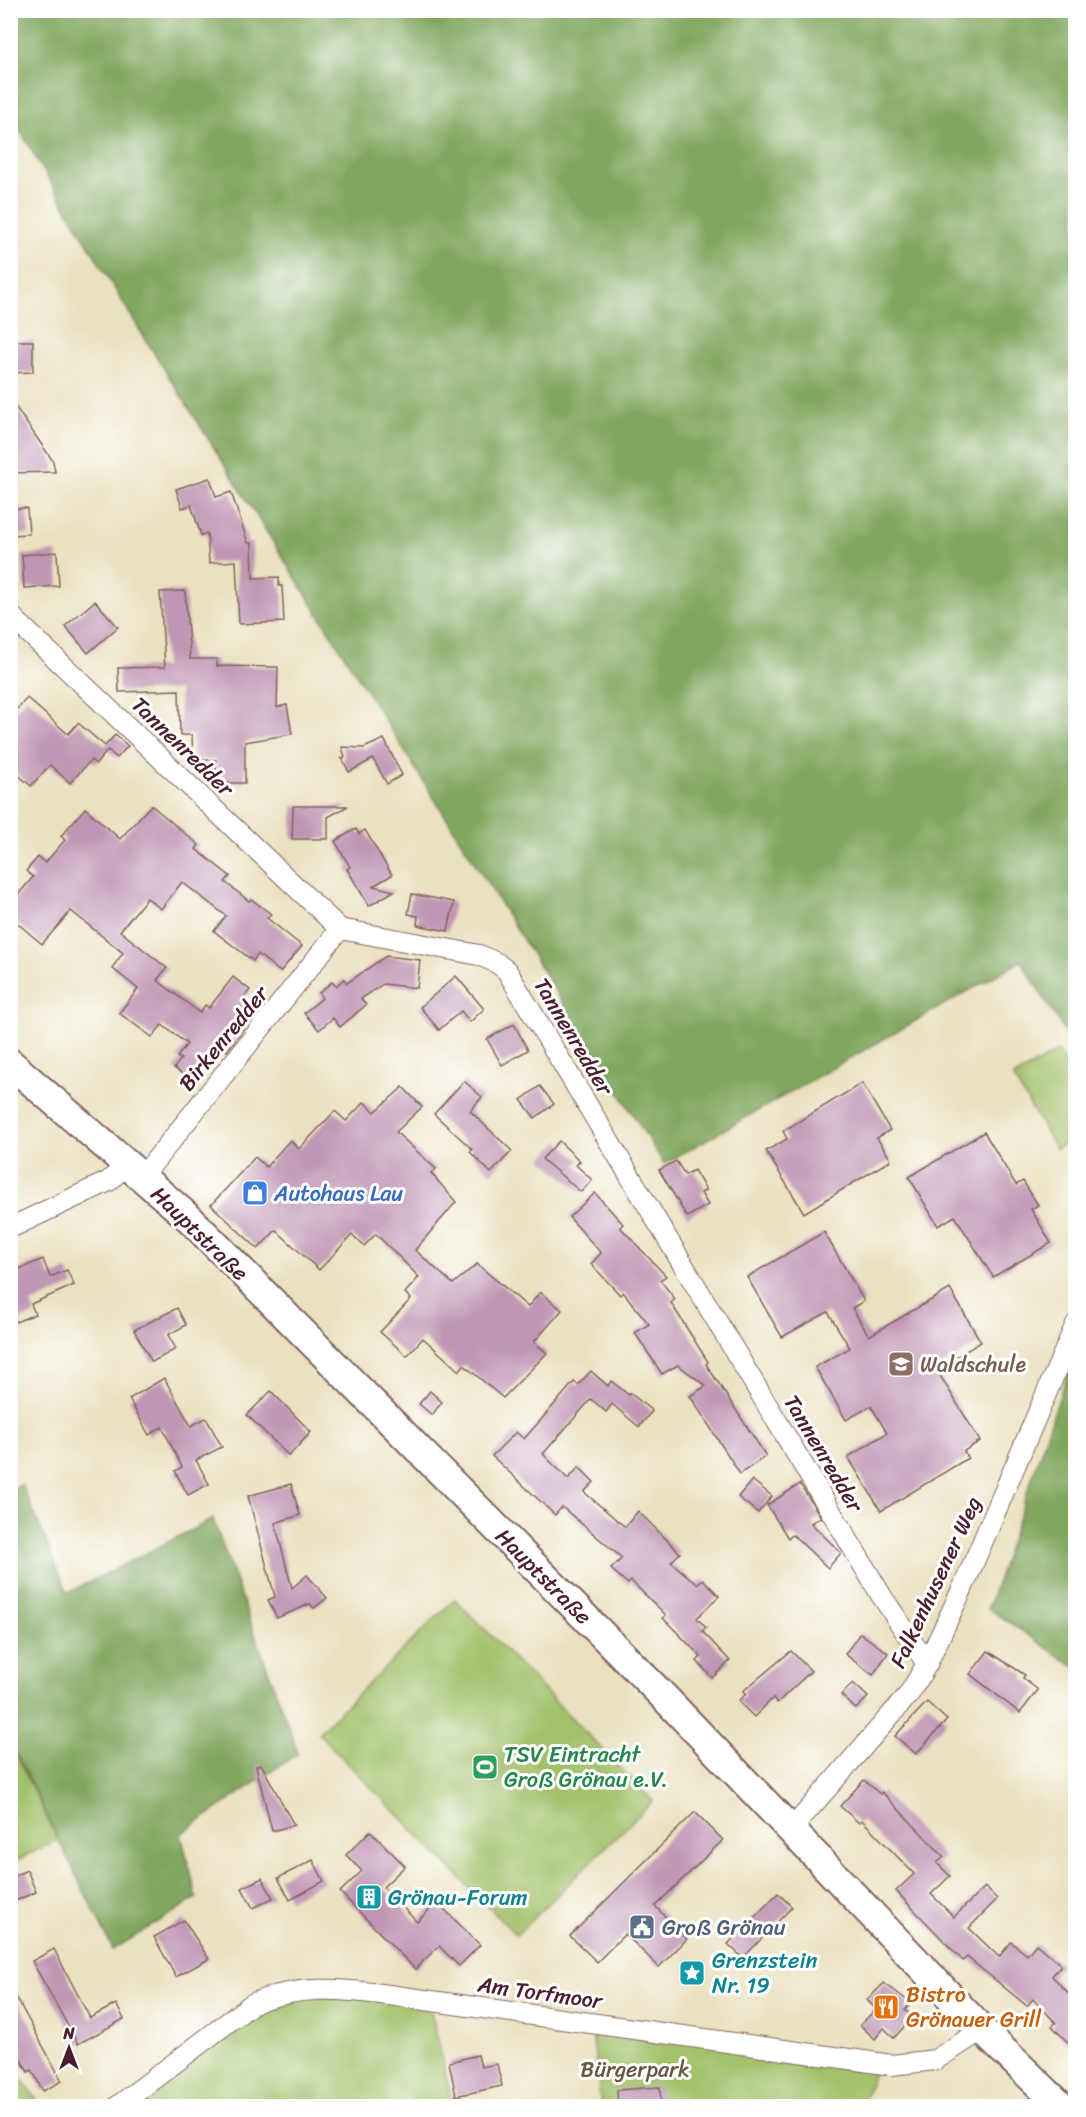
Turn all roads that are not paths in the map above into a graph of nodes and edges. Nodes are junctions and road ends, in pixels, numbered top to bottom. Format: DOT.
graph roads {
  1 [pos="10,615"];
  2 [pos="340,929"];
  3 [pos="10,1063"];
  4 [pos="135,1170"];
  5 [pos="10,1228"];
  6 [pos="1076,1324"];
  7 [pos="927,1664"];
  8 [pos="790,1831"];
  9 [pos="982,2030"];
  10 [pos="118,2106"];
  11 [pos="1061,2106"];
  1 -- 2 [label="street, Tannenredder"];
  2 -- 4 [label="street, Birkenredder"];
  2 -- 7 [label="street, Tannenredder"];
  3 -- 4 [label="main road, Hauptstraße"];
  4 -- 5 [label="street, Birkenredder"];
  4 -- 8 [label="main road, Hauptstraße"];
  6 -- 7 [label="street, Falkenhusener Weg"];
  7 -- 8 [label="street, Falkenhusener Weg"];
  8 -- 9 [label="main road, Hauptstraße"];
  9 -- 10 [label="street, Am Torfmoor"];
  9 -- 11 [label="main road, Hauptstraße"];
}
